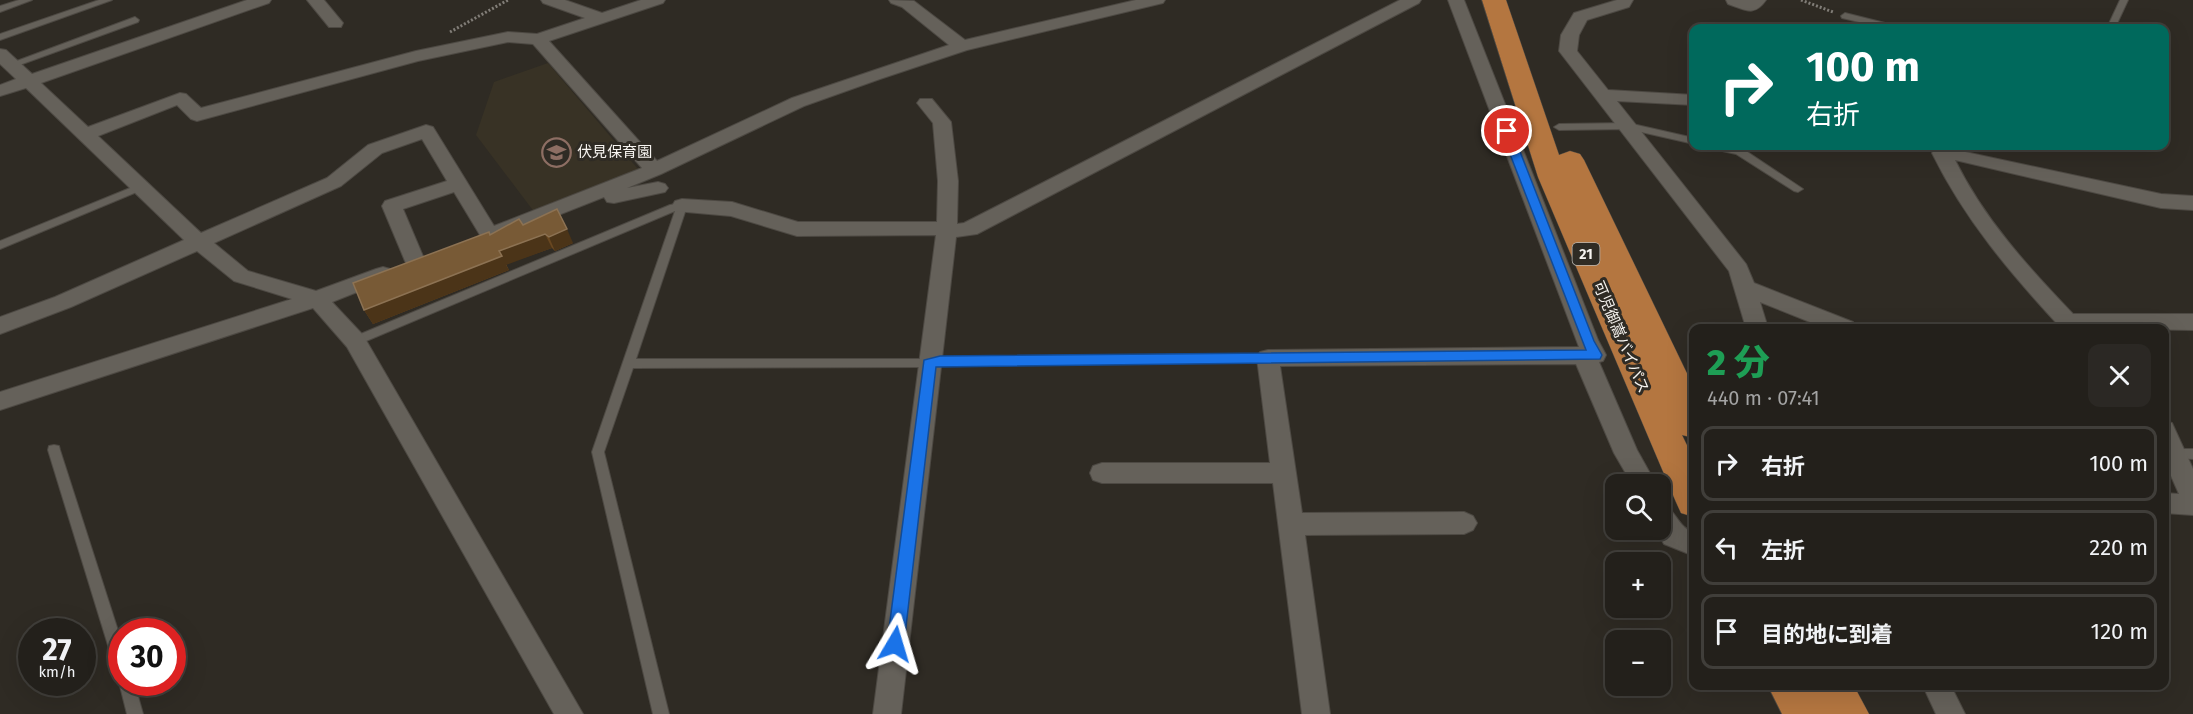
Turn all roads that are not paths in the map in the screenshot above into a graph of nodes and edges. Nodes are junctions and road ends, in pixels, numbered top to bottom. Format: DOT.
graph roads {
  1 [pos="28,0"];
  2 [pos="108,0"];
  3 [pos="263,0"];
  4 [pos="315,0"];
  5 [pos="549,0"];
  6 [pos="657,0"];
  7 [pos="897,0"];
  8 [pos="1157,0"];
  9 [pos="1413,0"];
  10 [pos="1455,0"];
  11 [pos="1494,0"];
  12 [pos="1513,0"];
  13 [pos="1626,0"];
  14 [pos="1758,0"];
  15 [pos="2124,0"];
  16 [pos="1734,1"];
  17 [pos="0,9"];
  18 [pos="1845,16"];
  19 [pos="602,18"];
  20 [pos="135,20"];
  21 [pos="335,23"];
  22 [pos="1878,24"];
  23 [pos="2113,24"];
  24 [pos="0,37"];
  25 [pos="538,39"];
  26 [pos="962,46"];
  27 [pos="6,59"];
  28 [pos="29,81"];
  29 [pos="0,91"];
  30 [pos="1604,95"];
  31 [pos="1689,100"];
  32 [pos="926,103"];
  33 [pos="1628,126"];
  34 [pos="1559,127"];
  35 [pos="86,134"];
  36 [pos="1689,140"];
  37 [pos="1734,150"];
  38 [pos="1942,150"];
  39 [pos="1944,150"];
  40 [pos="656,179"];
  41 [pos="459,184"];
  42 [pos="140,187"];
  43 [pos="1798,189"];
  44 [pos="2193,203"];
  45 [pos="682,206"];
  46 [pos="947,229"];
  47 [pos="490,235"];
  48 [pos="199,242"];
  49 [pos="468,243"];
  50 [pos="0,245"];
  51 [pos="436,254"];
  52 [pos="415,261"];
  53 [pos="1743,287"];
  54 [pos="317,298"];
  55 [pos="2193,322"];
  56 [pos="1756,324"];
  57 [pos="1835,324"];
  58 [pos="2070,324"];
  59 [pos="2112,324"];
  60 [pos="0,326"];
  61 [pos="355,341"];
  62 [pos="1585,357"];
  63 [pos="1268,358"];
  64 [pos="929,363"];
  65 [pos="628,364"];
  66 [pos="0,401"];
  67 [pos="1689,414"];
  68 [pos="2174,444"];
  69 [pos="54,450"];
  70 [pos="1102,473"];
  71 [pos="1284,473"];
  72 [pos="1638,474"];
  73 [pos="1689,491"];
  74 [pos="2193,498"];
  75 [pos="2169,503"];
  76 [pos="2193,505"];
  77 [pos="1464,523"];
  78 [pos="1291,524"];
  79 [pos="1671,534"];
  80 [pos="1689,543"];
  81 [pos="108,623"];
  82 [pos="1791,690"];
  83 [pos="1833,690"];
  84 [pos="1939,690"];
  85 [pos="130,696"];
  86 [pos="135,714"];
  87 [pos="569,714"];
  88 [pos="661,714"];
  89 [pos="887,714"];
  90 [pos="1316,714"];
  91 [pos="1804,714"];
  92 [pos="1848,714"];
  93 [pos="1951,714"];
  1 -- 17 [label="lane"];
  2 -- 24 [label="lane"];
  3 -- 28 [label="street"];
  4 -- 21 [label="street"];
  5 -- 19 [label="street"];
  6 -- 19 [label="street"];
  7 -- 26 [label="street"];
  8 -- 26 [label="street"];
  9 -- 46 [label="street"];
  10 -- 62 [label="street"];
  11 -- 73 [label="highway, 可児御嵩バイパス / 21"];
  12 -- 34 [label="highway, 可児御嵩バイパス / 21"];
  13 -- 30 [label="street"];
  14 -- 16 [label="street"];
  15 -- 23 [label="lane"];
  18 -- 22 [label="lane"];
  19 -- 25 [label="street"];
  20 -- 27 [label="lane"];
  25 -- 35 [label="street"];
  25 -- 40 [label="street"];
  26 -- 40 [label="street"];
  27 -- 28 [label="street"];
  28 -- 29 [label="street"];
  28 -- 35 [label="street"];
  30 -- 31 [label="street"];
  30 -- 33 [label="street"];
  32 -- 46 [label="street"];
  33 -- 34 [label="lane"];
  33 -- 36 [label="lane"];
  33 -- 53 [label="street"];
  34 -- 67 [label="highway, 可児御嵩バイパス / 21"];
  35 -- 42 [label="street"];
  37 -- 43 [label="lane"];
  38 -- 58 [label="street"];
  39 -- 44 [label="street"];
  40 -- 47 [label="street"];
  41 -- 47 [label="street"];
  41 -- 48 [label="street"];
  41 -- 52 [label="street"];
  42 -- 48 [label="street"];
  42 -- 50 [label="lane"];
  45 -- 46 [label="street"];
  45 -- 61 [label="lane"];
  45 -- 65 [label="lane"];
  46 -- 64 [label="street"];
  47 -- 49 [label="street"];
  48 -- 54 [label="street"];
  48 -- 60 [label="street"];
  51 -- 52 [label="street"];
  52 -- 54 [label="street"];
  53 -- 56 [label="street"];
  53 -- 57 [label="street"];
  54 -- 61 [label="street"];
  54 -- 66 [label="street"];
  55 -- 59 [label="street"];
  61 -- 87 [label="street"];
  62 -- 63 [label="street"];
  62 -- 72 [label="street"];
  63 -- 64 [label="lane"];
  63 -- 71 [label="street"];
  64 -- 65 [label="lane"];
  64 -- 89 [label="street"];
  65 -- 88 [label="lane"];
  68 -- 74 [label="street"];
  69 -- 81 [label="lane"];
  70 -- 71 [label="street"];
  71 -- 78 [label="street"];
  75 -- 76 [label="street"];
  77 -- 78 [label="street"];
  78 -- 90 [label="street"];
  79 -- 80 [label="street"];
  82 -- 91 [label="highway"];
  83 -- 92 [label="highway"];
  84 -- 93 [label="street"];
  85 -- 86 [label="lane"];
}
